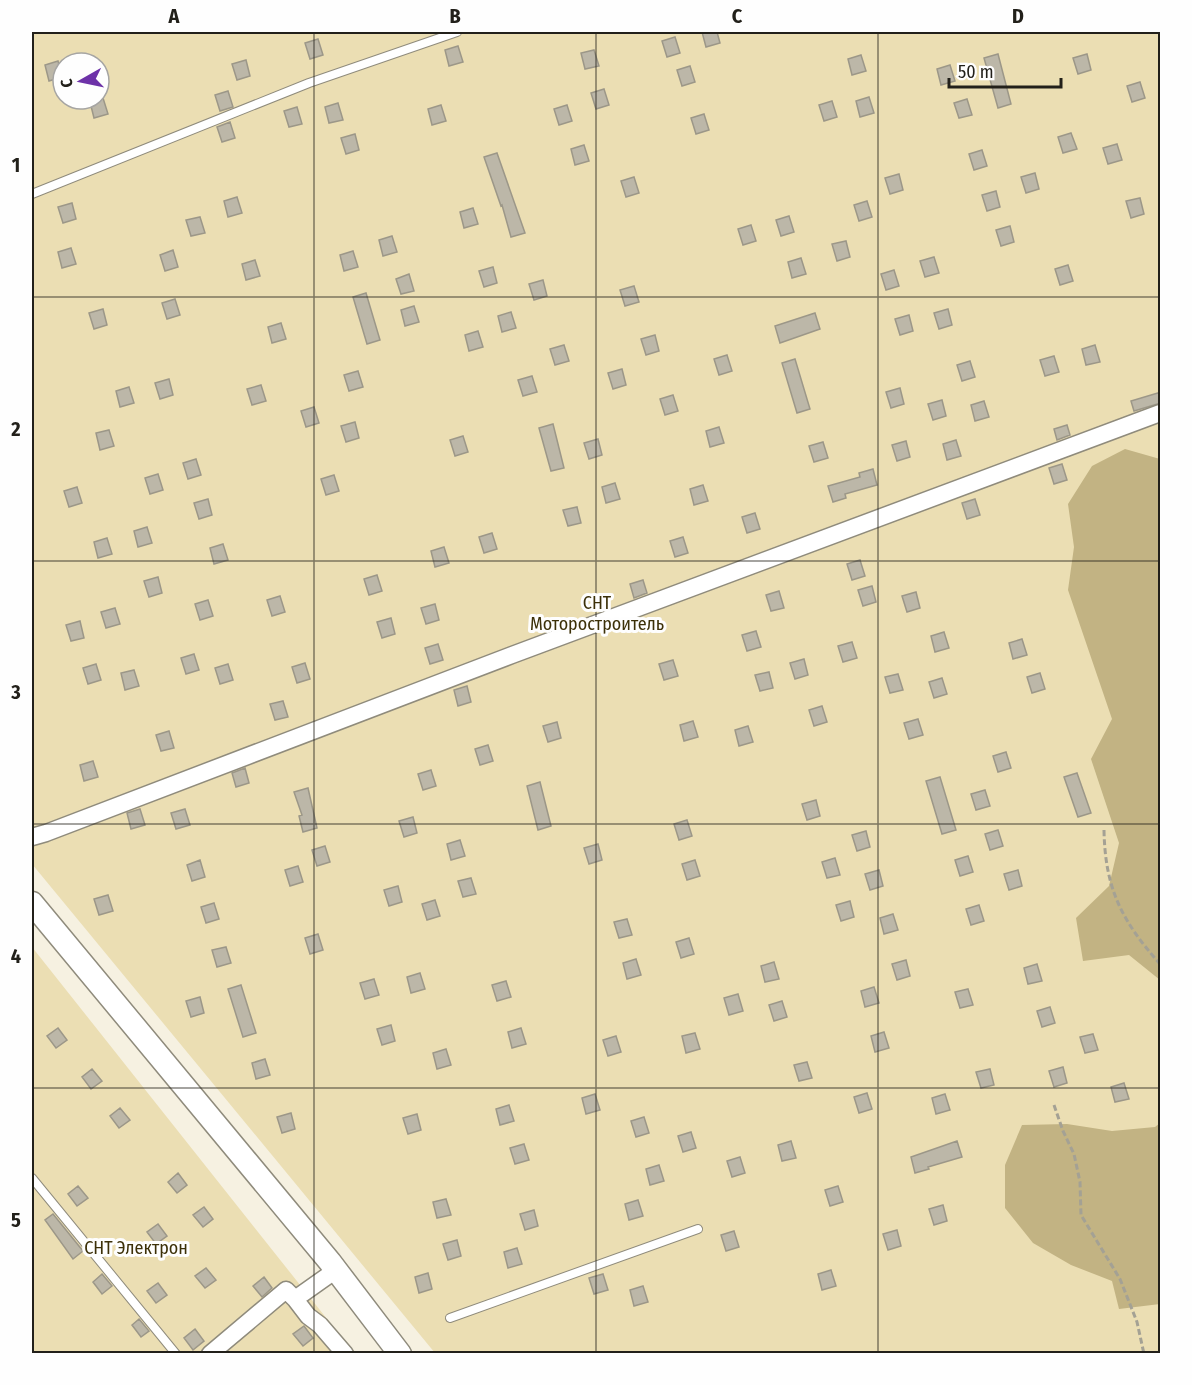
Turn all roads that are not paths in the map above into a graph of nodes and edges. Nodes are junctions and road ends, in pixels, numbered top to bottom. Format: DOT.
graph roads {
  1 [pos="457,32"];
  2 [pos="32,194"];
  3 [pos="1161,413"];
  4 [pos="32,837"];
  5 [pos="32,903"];
  6 [pos="32,1178"];
  7 [pos="698,1229"];
  8 [pos="336,1270"];
  9 [pos="294,1299"];
  10 [pos="450,1318"];
  11 [pos="176,1353"];
  12 [pos="210,1353"];
  13 [pos="345,1353"];
  14 [pos="400,1353"];
  1 -- 2 [label="lane"];
  3 -- 4 [label="street"];
  5 -- 8 [label="street"];
  6 -- 11 [label="lane"];
  7 -- 10 [label="lane"];
  8 -- 9 [label="street"];
  8 -- 14 [label="street"];
  9 -- 12 [label="street"];
  9 -- 13 [label="street"];
}
